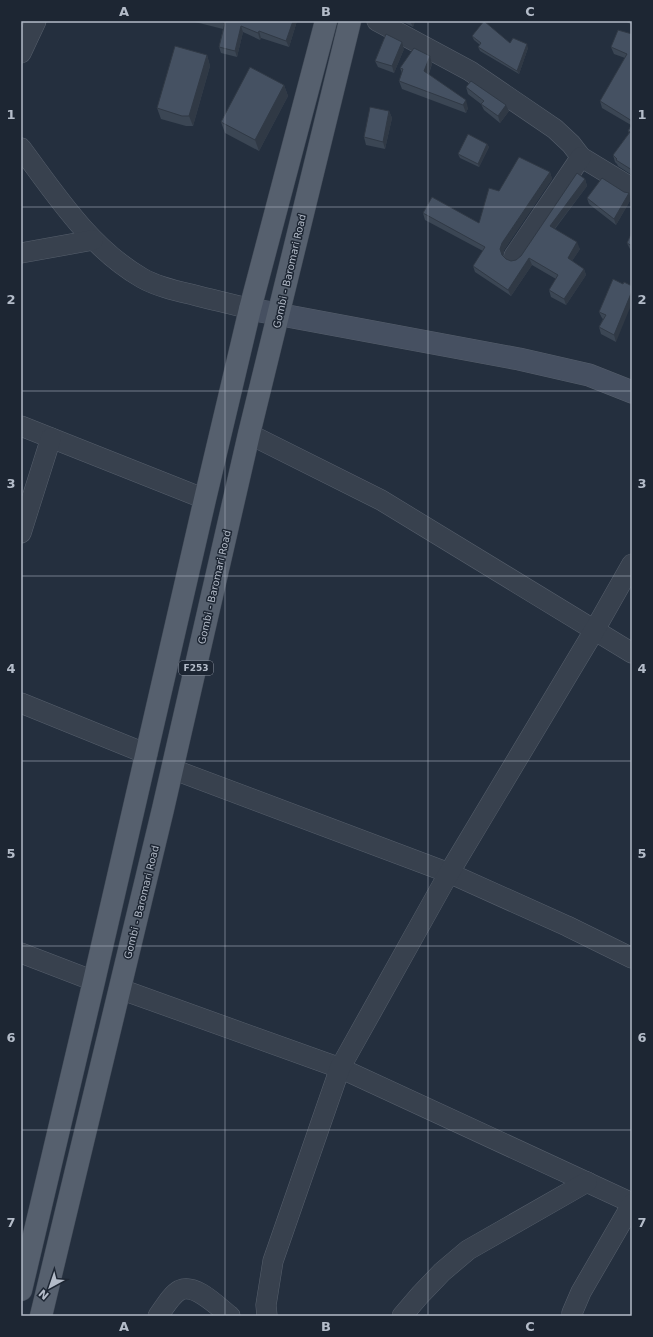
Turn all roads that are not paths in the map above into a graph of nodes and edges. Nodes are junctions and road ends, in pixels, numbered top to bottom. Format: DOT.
graph roads {
  1 [pos="36,21"];
  2 [pos="326,21"];
  3 [pos="350,21"];
  4 [pos="377,21"];
  5 [pos="21,53"];
  6 [pos="21,148"];
  7 [pos="581,157"];
  8 [pos="632,188"];
  9 [pos="93,240"];
  10 [pos="21,253"];
  11 [pos="514,256"];
  12 [pos="250,309"];
  13 [pos="279,314"];
  14 [pos="632,392"];
  15 [pos="21,426"];
  16 [pos="249,434"];
  17 [pos="51,438"];
  18 [pos="205,499"];
  19 [pos="21,533"];
  20 [pos="632,564"];
  21 [pos="594,631"];
  22 [pos="632,653"];
  23 [pos="21,702"];
  24 [pos="147,754"];
  25 [pos="172,769"];
  26 [pos="449,873"];
  27 [pos="21,953"];
  28 [pos="632,958"];
  29 [pos="94,981"];
  30 [pos="120,989"];
  31 [pos="340,1068"];
  32 [pos="587,1182"];
  33 [pos="632,1204"];
  34 [pos="21,1290"];
  35 [pos="41,1316"];
  36 [pos="158,1316"];
  37 [pos="230,1316"];
  38 [pos="267,1316"];
  39 [pos="402,1316"];
  40 [pos="573,1316"];
  1 -- 5 [label="street"];
  2 -- 12 [label="main road, F253"];
  3 -- 13 [label="main road, Gombi - Baromari Road / F253"];
  4 -- 7 [label="street"];
  6 -- 9 [label="street"];
  7 -- 8 [label="street"];
  7 -- 11 [label="street"];
  9 -- 10 [label="street"];
  9 -- 12 [label="street"];
  12 -- 13 [label="street"];
  12 -- 18 [label="main road, F253"];
  13 -- 14 [label="street"];
  13 -- 16 [label="main road, Gombi - Baromari Road / F253"];
  15 -- 17 [label="street"];
  16 -- 21 [label="street"];
  16 -- 25 [label="main road, Gombi - Baromari Road / F253"];
  17 -- 18 [label="street"];
  17 -- 19 [label="street"];
  18 -- 24 [label="main road, F253"];
  20 -- 21 [label="street"];
  21 -- 22 [label="street"];
  21 -- 26 [label="street"];
  23 -- 24 [label="street"];
  24 -- 29 [label="main road, F253"];
  25 -- 26 [label="street"];
  25 -- 30 [label="main road, Gombi - Baromari Road / F253"];
  26 -- 28 [label="street"];
  26 -- 31 [label="street"];
  27 -- 29 [label="street"];
  29 -- 34 [label="main road, F253"];
  30 -- 31 [label="street"];
  30 -- 35 [label="main road, Gombi - Baromari Road / F253"];
  31 -- 32 [label="street"];
  31 -- 38 [label="street"];
  32 -- 33 [label="street"];
  32 -- 39 [label="street"];
  33 -- 40 [label="street"];
  36 -- 37 [label="street"];
}
